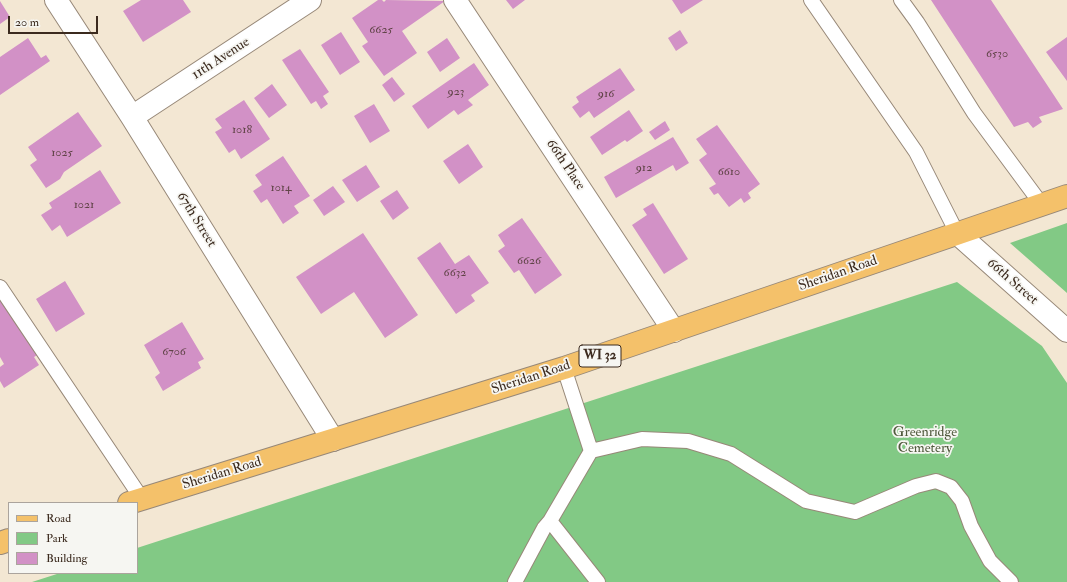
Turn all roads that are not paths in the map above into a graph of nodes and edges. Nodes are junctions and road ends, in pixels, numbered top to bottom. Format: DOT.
graph roads {
  1 [pos="56,0"];
  2 [pos="310,0"];
  3 [pos="455,0"];
  4 [pos="811,0"];
  5 [pos="901,0"];
  6 [pos="132,117"];
  7 [pos="1067,196"];
  8 [pos="1042,205"];
  9 [pos="957,233"];
  10 [pos="0,287"];
  11 [pos="674,331"];
  12 [pos="1067,331"];
  13 [pos="564,368"];
  14 [pos="333,440"];
  15 [pos="591,451"];
  16 [pos="136,501"];
  17 [pos="550,521"];
  18 [pos="515,582"];
  19 [pos="598,582"];
  20 [pos="1011,582"];
  1 -- 6 [label="street, 67th Street"];
  2 -- 6 [label="street, 11th Avenue"];
  3 -- 11 [label="street, 66th Place"];
  4 -- 9 [label="lane"];
  5 -- 8 [label="lane"];
  6 -- 14 [label="street, 67th Street"];
  7 -- 8 [label="main road, Sheridan Road / WI 32"];
  8 -- 9 [label="main road, Sheridan Road / WI 32"];
  9 -- 11 [label="main road, Sheridan Road / WI 32"];
  9 -- 12 [label="street, 66th Street"];
  10 -- 16 [label="lane"];
  11 -- 13 [label="main road, Sheridan Road / WI 32"];
  13 -- 14 [label="main road, Sheridan Road / WI 32"];
  13 -- 15 [label="lane"];
  14 -- 16 [label="main road, Sheridan Road / WI 32"];
  15 -- 17 [label="lane"];
  15 -- 20 [label="lane"];
  17 -- 18 [label="lane"];
  17 -- 19 [label="lane"];
}
